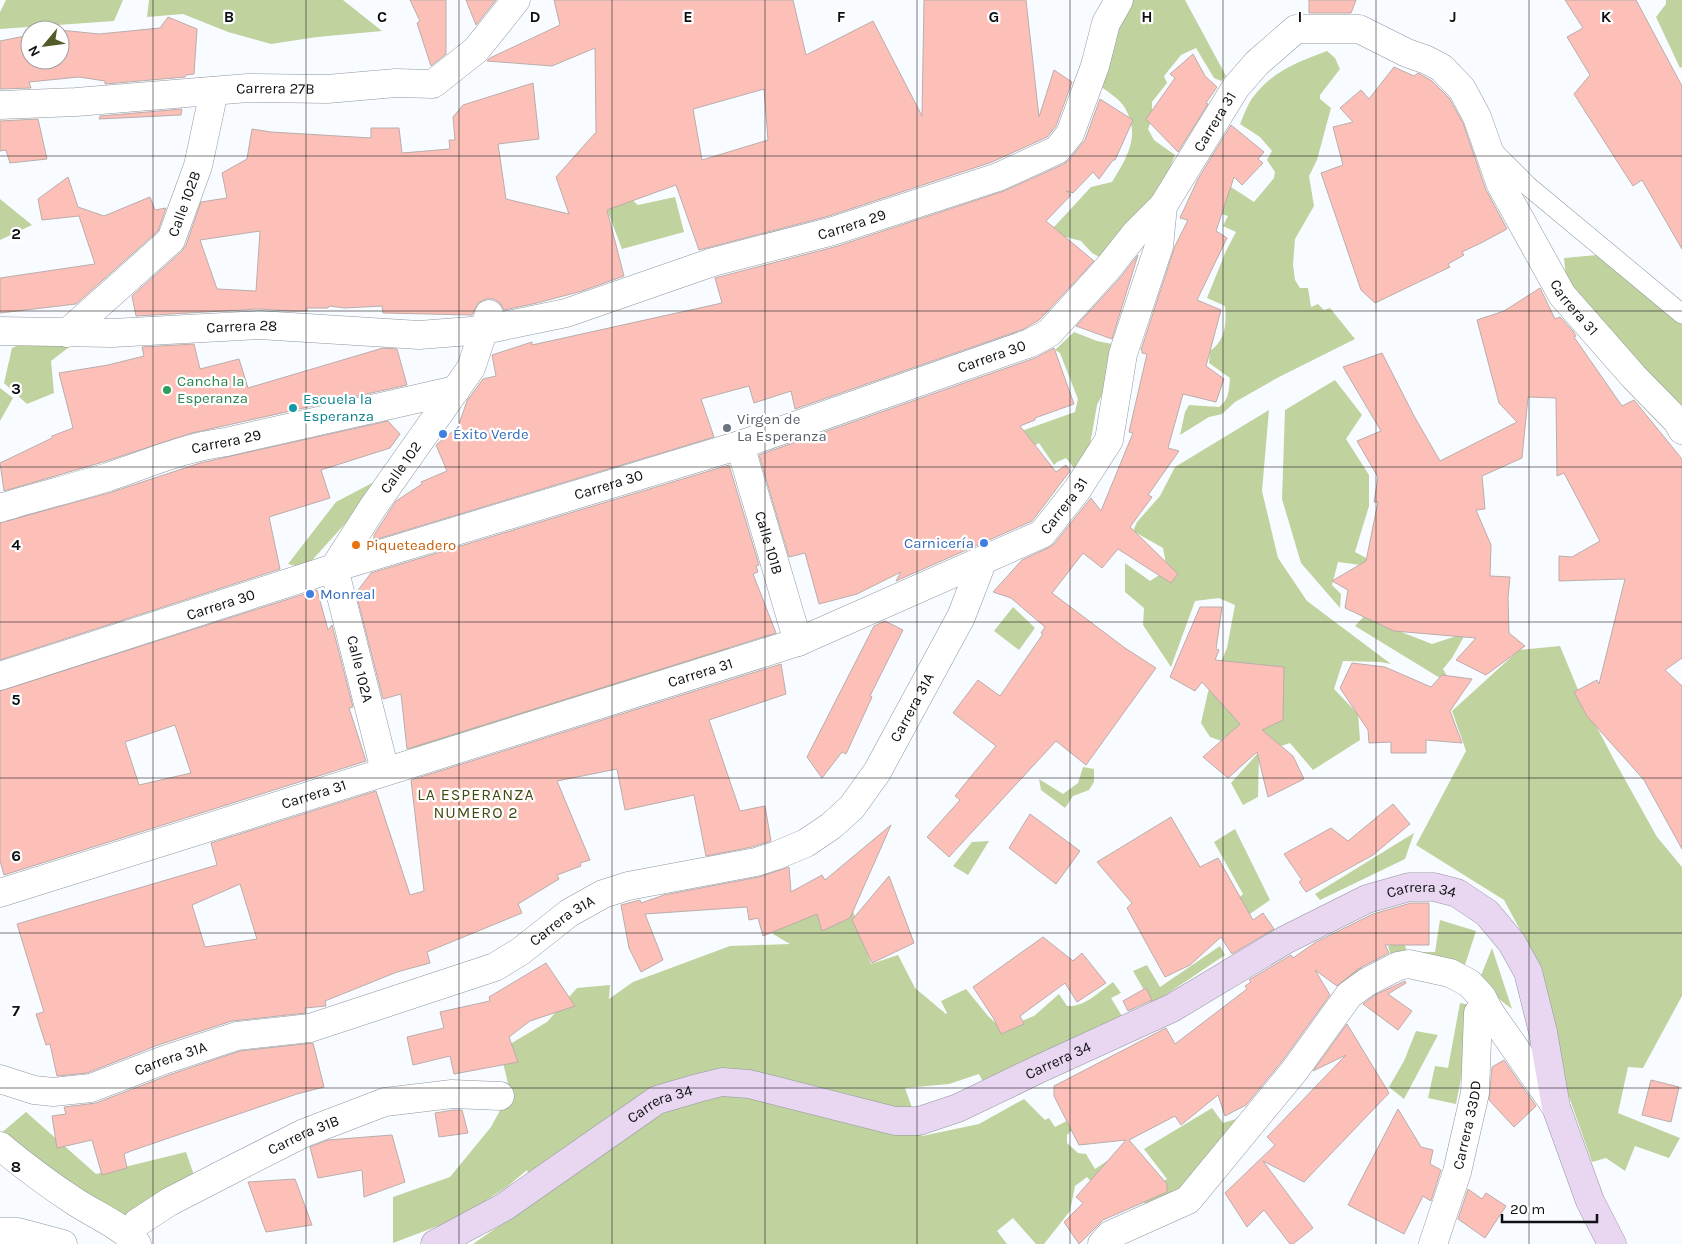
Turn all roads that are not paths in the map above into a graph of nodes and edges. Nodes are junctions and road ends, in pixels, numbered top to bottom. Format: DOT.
graph roads {
  1 [pos="516,0"];
  2 [pos="1119,0"];
  3 [pos="214,91"];
  4 [pos="0,105"];
  5 [pos="1488,146"];
  6 [pos="1163,206"];
  7 [pos="1682,314"];
  8 [pos="486,321"];
  9 [pos="0,331"];
  10 [pos="67,333"];
  11 [pos="456,390"];
  12 [pos="1682,430"];
  13 [pos="740,445"];
  14 [pos="0,508"];
  15 [pos="982,560"];
  16 [pos="334,568"];
  17 [pos="798,642"];
  18 [pos="0,676"];
  19 [pos="385,771"];
  20 [pos="0,893"];
  21 [pos="1485,1004"];
  22 [pos="0,1079"];
  23 [pos="500,1096"];
  24 [pos="1556,1107"];
  25 [pos="0,1146"];
  26 [pos="0,1232"];
  27 [pos="133,1239"];
  28 [pos="63,1244"];
  29 [pos="434,1244"];
  30 [pos="1102,1244"];
  31 [pos="1433,1244"];
  32 [pos="1612,1244"];
  1 -- 3 [label="street, Carrera 27B"];
  2 -- 8 [label="street, Carrera 29"];
  3 -- 4 [label="street, Carrera 27B"];
  3 -- 10 [label="street, Calle 102B"];
  5 -- 6 [label="street, Carrera 31"];
  5 -- 7 [label="lane"];
  5 -- 12 [label="street, Carrera 31"];
  6 -- 13 [label="street, Carrera 30"];
  6 -- 15 [label="street, Carrera 31"];
  8 -- 10 [label="street, Carrera 28"];
  8 -- 11 [label="street, Calle 102"];
  9 -- 10 [label="street, Carrera 28"];
  11 -- 14 [label="street, Carrera 29"];
  11 -- 16 [label="street, Calle 102"];
  13 -- 16 [label="street, Carrera 30"];
  13 -- 17 [label="street, Calle 101B"];
  15 -- 17 [label="street, Carrera 31"];
  15 -- 22 [label="street, Carrera 31A"];
  16 -- 18 [label="street, Carrera 30"];
  16 -- 19 [label="street, Calle 102A"];
  17 -- 19 [label="street, Carrera 31"];
  19 -- 20 [label="street, Carrera 31"];
  21 -- 24 [label="street, Carrera 34"];
  21 -- 30 [label="street, Carrera 34"];
  21 -- 31 [label="street, Carrera 33DD"];
  23 -- 27 [label="street, Carrera 31B"];
  24 -- 29 [label="main road, Carrera 34"];
  24 -- 32 [label="main road, Carrera 34"];
  25 -- 27 [label="street"];
  26 -- 28 [label="street"];
}
